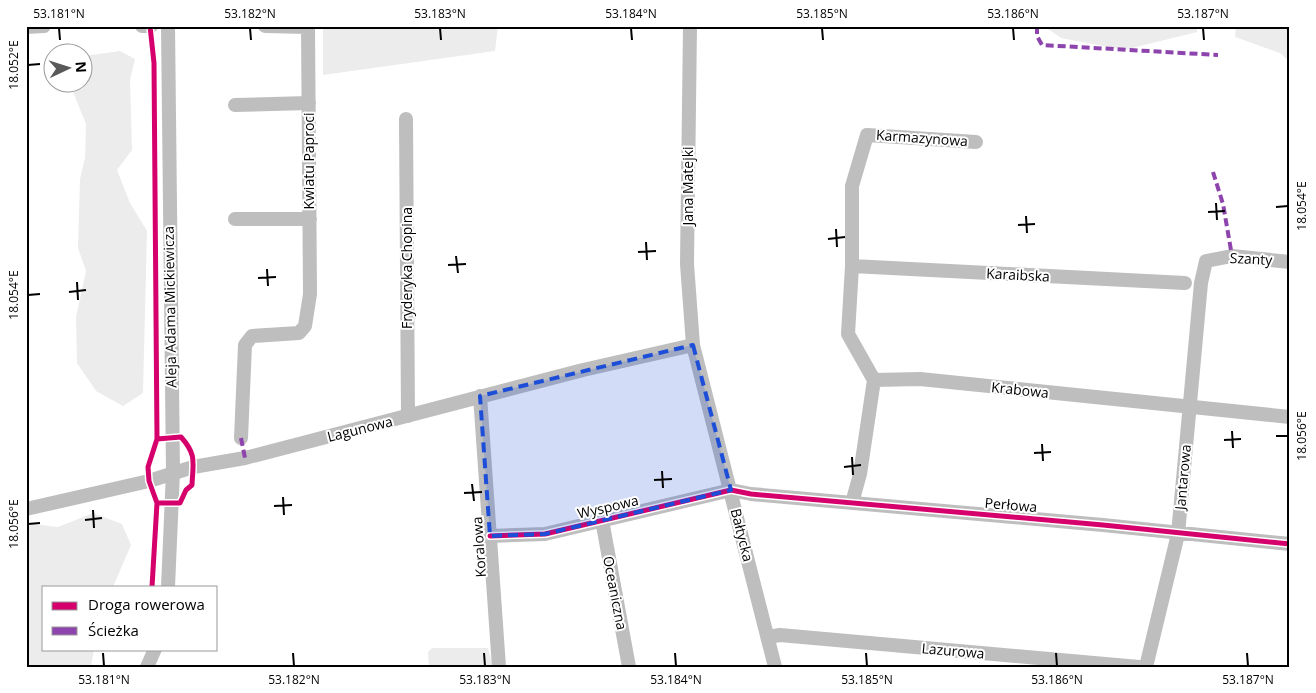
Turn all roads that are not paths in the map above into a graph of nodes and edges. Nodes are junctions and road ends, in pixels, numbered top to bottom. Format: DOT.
graph roads {
  1 [pos="26,26"];
  2 [pos="44,26"];
  3 [pos="142,26"];
  4 [pos="150,26"];
  5 [pos="168,26"];
  6 [pos="265,26"];
  7 [pos="690,26"];
  8 [pos="308,27"];
  9 [pos="309,102"];
  10 [pos="235,105"];
  11 [pos="406,119"];
  12 [pos="976,142"];
  13 [pos="235,219"];
  14 [pos="310,219"];
  15 [pos="1290,262"];
  16 [pos="852,266"];
  17 [pos="1185,283"];
  18 [pos="1200,283"];
  19 [pos="693,345"];
  20 [pos="874,380"];
  21 [pos="480,396"];
  22 [pos="1190,407"];
  23 [pos="408,416"];
  24 [pos="1290,417"];
  25 [pos="241,438"];
  26 [pos="173,472"];
  27 [pos="731,490"];
  28 [pos="852,503"];
  29 [pos="26,509"];
  30 [pos="602,520"];
  31 [pos="1178,534"];
  32 [pos="490,536"];
  33 [pos="1290,544"];
  34 [pos="168,586"];
  35 [pos="768,637"];
  36 [pos="155,650"];
  37 [pos="147,667"];
  38 [pos="499,667"];
  39 [pos="629,667"];
  40 [pos="775,667"];
  41 [pos="1139,667"];
  42 [pos="1146,667"];
  1 -- 2 [label="street"];
  3 -- 4 [label="street"];
  5 -- 26 [label="street, Aleja Adama Mickiewicza"];
  6 -- 8 [label="street"];
  7 -- 19 [label="street, Jana Matejki"];
  8 -- 9 [label="street, Kwiatu Paproci"];
  9 -- 10 [label="street, Kwiatu Paproci"];
  9 -- 14 [label="street, Kwiatu Paproci"];
  11 -- 23 [label="street, Fryderyka Chopina"];
  12 -- 16 [label="street, Karmazynowa"];
  13 -- 14 [label="street, Kwiatu Paproci"];
  14 -- 25 [label="street, Kwiatu Paproci"];
  15 -- 18 [label="street, Szanty"];
  16 -- 17 [label="street, Karaibska"];
  16 -- 20 [label="street"];
  18 -- 22 [label="street, Jantarowa"];
  19 -- 21 [label="street, Lagunowa"];
  19 -- 27 [label="street, Bałtycka"];
  20 -- 22 [label="street, Krabowa"];
  20 -- 28 [label="street"];
  21 -- 23 [label="street, Lagunowa"];
  21 -- 32 [label="street, Koralowa"];
  22 -- 24 [label="street, Krabowa"];
  22 -- 31 [label="street, Jantarowa"];
  23 -- 26 [label="street, Lagunowa"];
  26 -- 29 [label="street, Lagunowa"];
  26 -- 34 [label="street, Aleja Adama Mickiewicza"];
  27 -- 28 [label="street, Perłowa"];
  27 -- 30 [label="street, Wyspowa"];
  27 -- 35 [label="street, Bałtycka"];
  28 -- 31 [label="street, Perłowa"];
  30 -- 32 [label="street, Wyspowa"];
  30 -- 39 [label="street, Oceaniczna"];
  31 -- 33 [label="street, Perłowa"];
  31 -- 42 [label="street, Jantarowa"];
  32 -- 38 [label="street, Koralowa"];
  35 -- 40 [label="street, Bałtycka"];
  35 -- 41 [label="street, Lazurowa"];
  36 -- 37 [label="street"];
}
